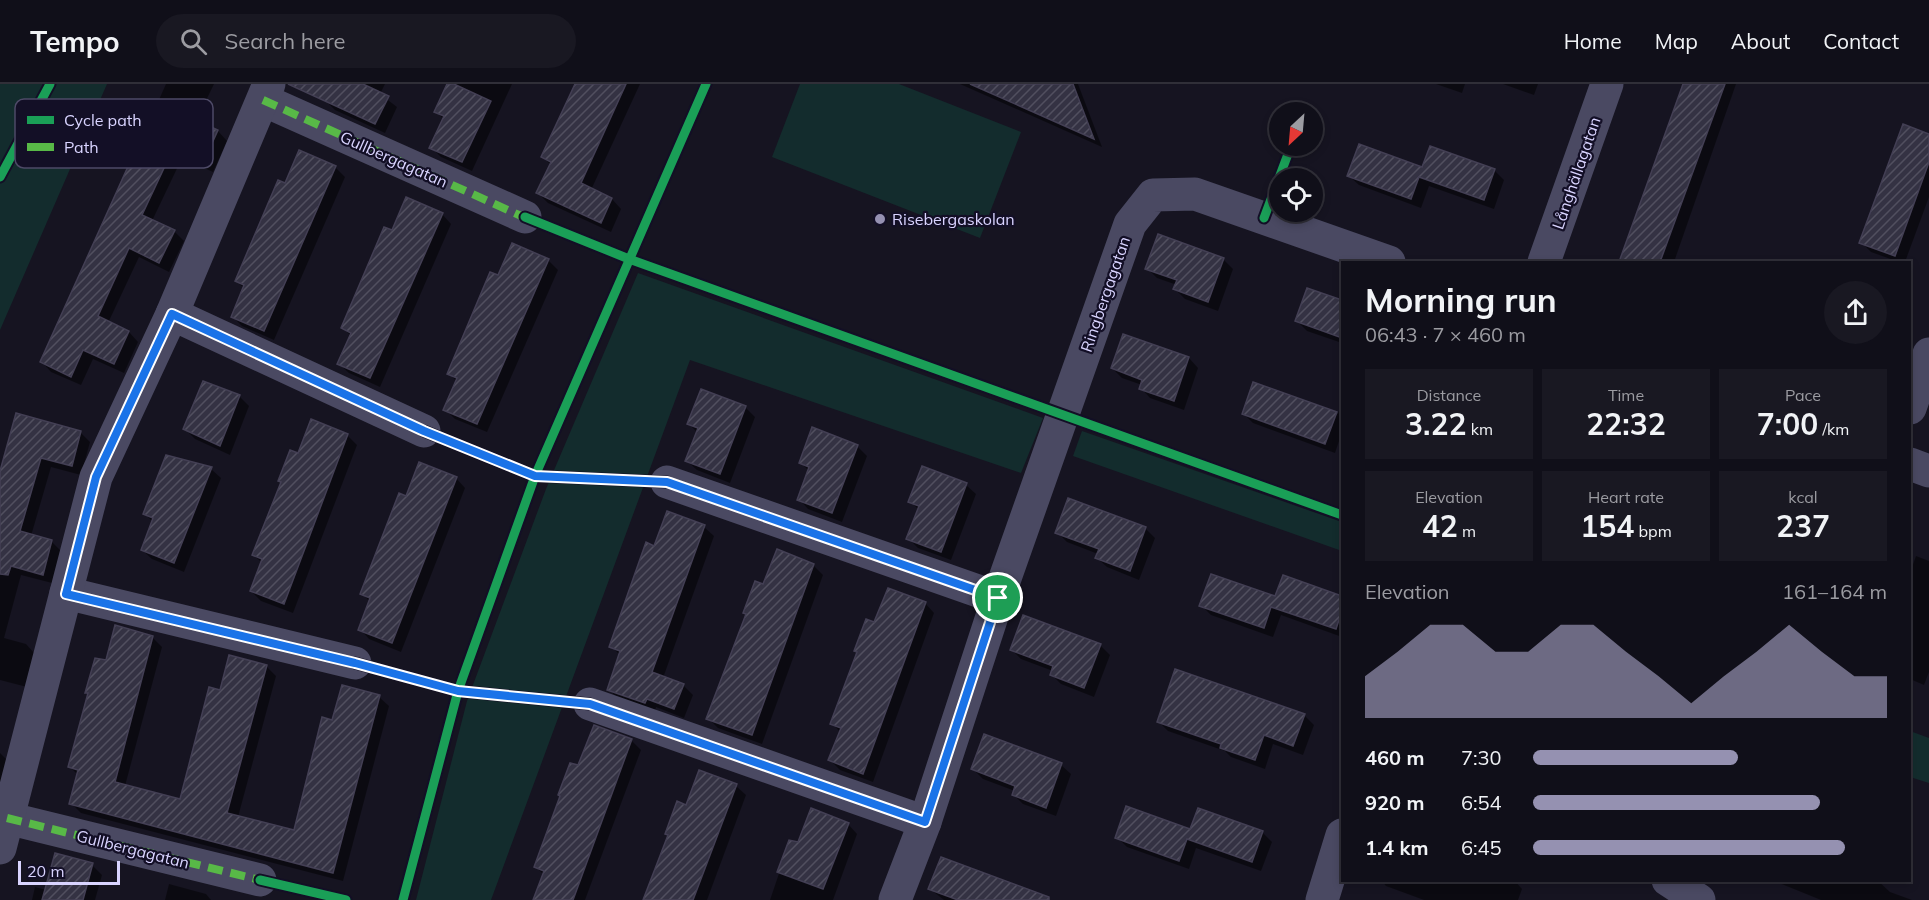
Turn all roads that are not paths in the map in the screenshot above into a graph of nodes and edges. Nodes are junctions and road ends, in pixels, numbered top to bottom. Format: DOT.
graph roads {
  1 [pos="1607,84"];
  2 [pos="266,92"];
  3 [pos="525,217"];
  4 [pos="1386,261"];
  5 [pos="1544,261"];
  6 [pos="172,314"];
  7 [pos="1929,354"];
  8 [pos="1911,405"];
  9 [pos="424,431"];
  10 [pos="1911,464"];
  11 [pos="1929,471"];
  12 [pos="667,482"];
  13 [pos="66,594"];
  14 [pos="998,598"];
  15 [pos="355,663"];
  16 [pos="590,704"];
  17 [pos="925,822"];
  18 [pos="3,833"];
  19 [pos="1341,838"];
  20 [pos="260,880"];
  21 [pos="1671,882"];
  22 [pos="895,900"];
  23 [pos="1322,900"];
  24 [pos="1700,900"];
  1 -- 5 [label="street, Långhällagatan"];
  2 -- 3 [label="street, Gullbergagatan"];
  2 -- 6 [label="street, Gullbergagatan"];
  4 -- 14 [label="street, Ringbergagatan"];
  6 -- 9 [label="street"];
  6 -- 13 [label="street, Gullbergagatan"];
  7 -- 8 [label="street"];
  10 -- 11 [label="street"];
  12 -- 14 [label="street"];
  13 -- 15 [label="street"];
  13 -- 18 [label="street, Gullbergagatan"];
  14 -- 17 [label="street, Ringbergagatan"];
  16 -- 17 [label="street"];
  17 -- 22 [label="street, Ringbergagatan"];
  18 -- 20 [label="street, Gullbergagatan"];
  19 -- 23 [label="street"];
  21 -- 24 [label="street"];
}
